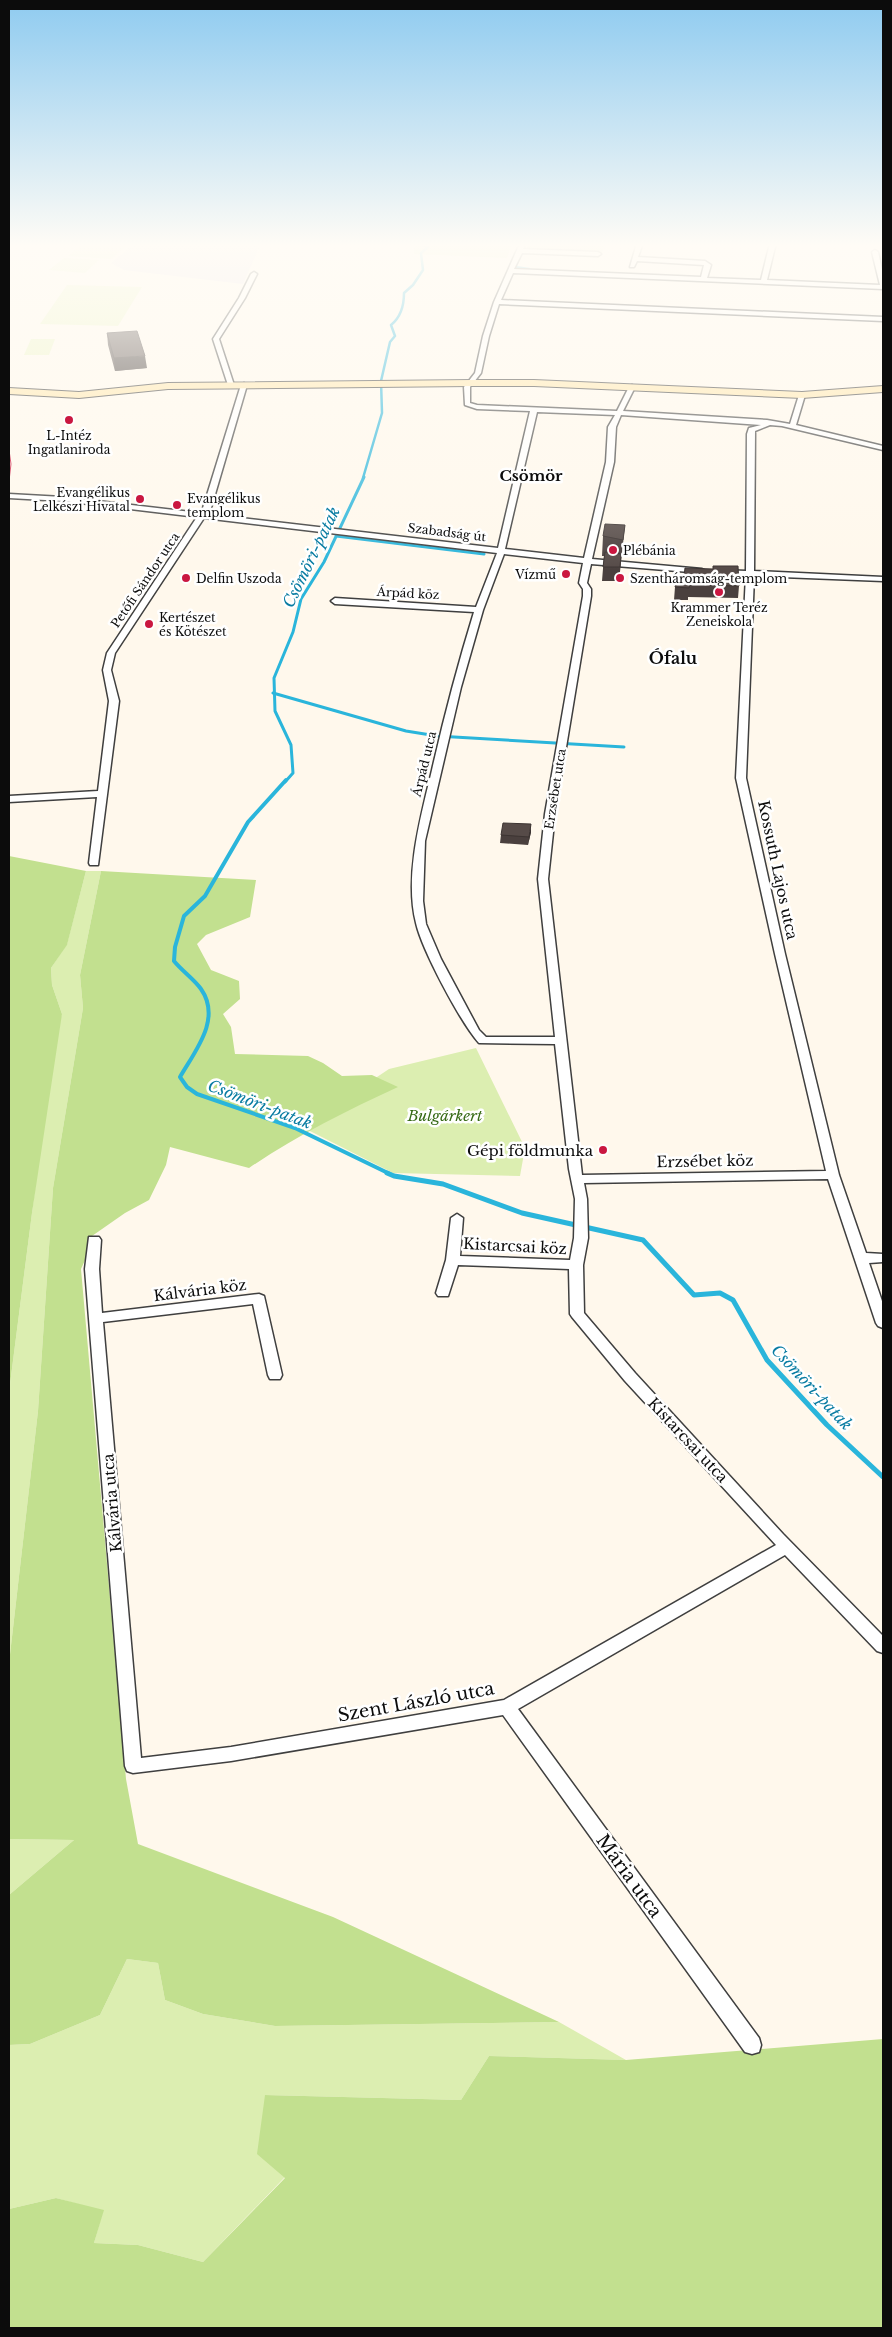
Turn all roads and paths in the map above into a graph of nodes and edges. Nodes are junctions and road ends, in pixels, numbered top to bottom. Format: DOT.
graph roads {
  1 [pos="220,352"];
  2 [pos="483,352"];
  3 [pos="471,382"];
  4 [pos="231,384"];
  5 [pos="244,385"];
  6 [pos="632,387"];
  7 [pos="883,389"];
  8 [pos="9,391"];
  9 [pos="802,395"];
  10 [pos="534,410"];
  11 [pos="618,412"];
  12 [pos="767,422"];
  13 [pos="793,426"];
  14 [pos="883,448"];
  15 [pos="9,496"];
  16 [pos="203,515"];
  17 [pos="501,551"];
  18 [pos="587,561"];
  19 [pos="750,574"];
  20 [pos="883,579"];
  21 [pos="335,601"];
  22 [pos="479,610"];
  23 [pos="102,794"];
  24 [pos="9,799"];
  25 [pos="94,863"];
  26 [pos="562,1040"];
  27 [pos="834,1175"];
  28 [pos="578,1179"];
  29 [pos="581,1199"];
  30 [pos="457,1218"];
  31 [pos="94,1240"];
  32 [pos="860,1258"];
  33 [pos="883,1258"];
  34 [pos="453,1260"];
  35 [pos="576,1265"];
  36 [pos="443,1293"];
  37 [pos="97,1318"];
  38 [pos="883,1323"];
  39 [pos="275,1375"];
  40 [pos="786,1546"];
  41 [pos="883,1646"];
  42 [pos="507,1706"];
  43 [pos="133,1766"];
  44 [pos="752,2045"];
  1 -- 4 [label="street"];
  2 -- 3 [label="street"];
  3 -- 5 [label="street"];
  3 -- 6 [label="street"];
  3 -- 10 [label="street"];
  4 -- 5 [label="street"];
  4 -- 8 [label="street"];
  5 -- 16 [label="street, Petőfi Sándor utca"];
  6 -- 9 [label="street"];
  6 -- 11 [label="street, Erzsébet utca"];
  7 -- 9 [label="street"];
  9 -- 13 [label="street"];
  10 -- 11 [label="street"];
  10 -- 17 [label="street, Árpád utca"];
  11 -- 12 [label="street"];
  11 -- 18 [label="street, Erzsébet utca"];
  12 -- 13 [label="street"];
  12 -- 19 [label="street, Kossuth Lajos utca"];
  13 -- 14 [label="street"];
  15 -- 16 [label="street, Szabadság út"];
  16 -- 17 [label="street, Szabadság út"];
  16 -- 23 [label="street, Petőfi Sándor utca"];
  17 -- 18 [label="street, Szabadság út"];
  17 -- 22 [label="street, Árpád utca"];
  18 -- 19 [label="street, Szabadság út"];
  18 -- 26 [label="street, Erzsébet utca"];
  19 -- 20 [label="street, Szabadság út"];
  19 -- 27 [label="street, Kossuth Lajos utca"];
  21 -- 22 [label="street, Árpád köz"];
  22 -- 26 [label="street, Árpád utca"];
  23 -- 24 [label="street"];
  23 -- 25 [label="street, Petőfi Sándor utca"];
  26 -- 28 [label="street, Erzsébet utca"];
  27 -- 28 [label="street, Erzsébet köz"];
  27 -- 32 [label="street, Kossuth Lajos utca"];
  28 -- 29 [label="street, Erzsébet utca"];
  29 -- 35 [label="street, Kistarcsai utca"];
  30 -- 34 [label="street, Kistarcsai köz"];
  31 -- 37 [label="street, Kálvária utca"];
  32 -- 33 [label="street"];
  32 -- 38 [label="street, Kossuth Lajos utca"];
  34 -- 35 [label="street, Kistarcsai köz"];
  34 -- 36 [label="street, Kistarcsai köz"];
  35 -- 40 [label="street, Kistarcsai utca"];
  37 -- 39 [label="street, Kálvária köz"];
  37 -- 43 [label="street, Kálvária utca"];
  40 -- 41 [label="street, Kistarcsai utca"];
  40 -- 42 [label="street, Szent László utca"];
  42 -- 43 [label="street, Szent László utca"];
  42 -- 44 [label="street, Mária utca"];
}
